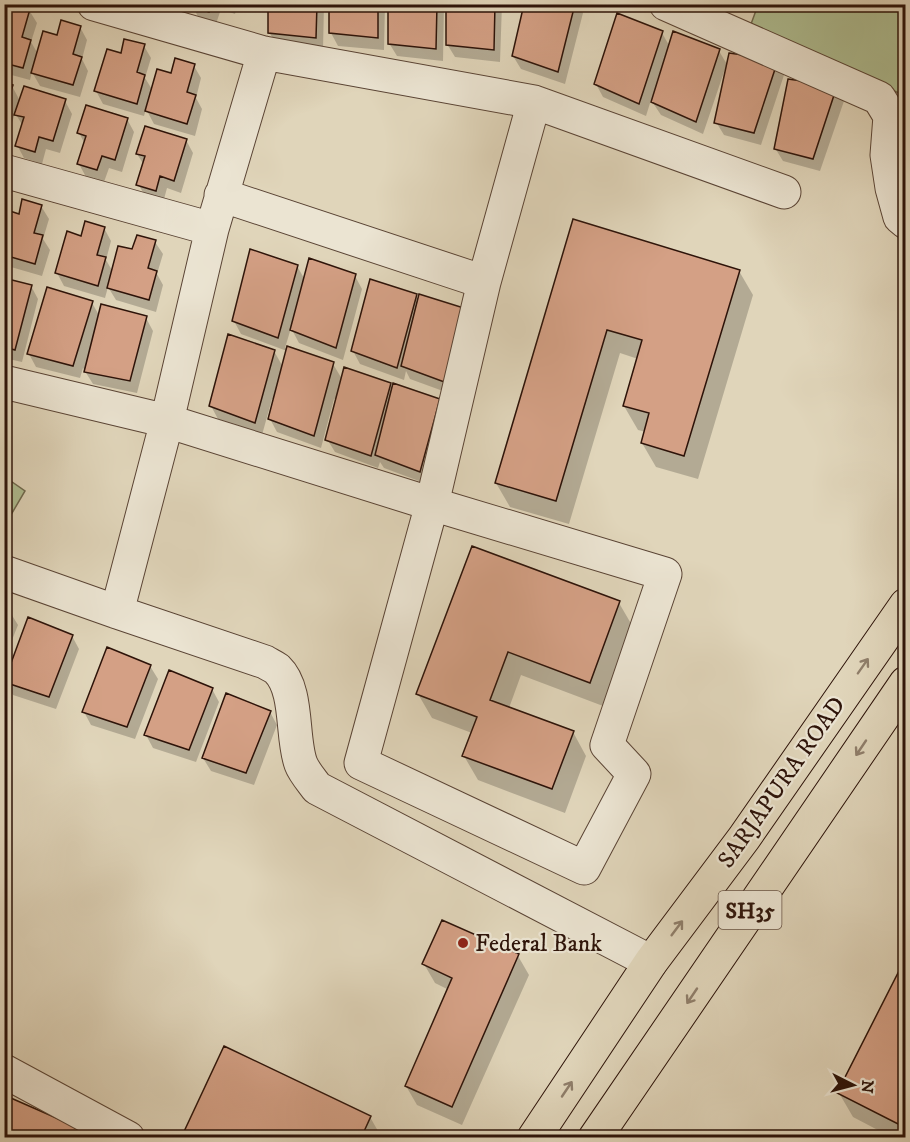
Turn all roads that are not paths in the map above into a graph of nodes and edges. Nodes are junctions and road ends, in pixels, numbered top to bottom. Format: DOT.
graph roads {
  1 [pos="94,4"];
  2 [pos="666,4"];
  3 [pos="264,53"];
  4 [pos="534,102"];
  5 [pos="4,171"];
  6 [pos="784,192"];
  7 [pos="221,195"];
  8 [pos="906,222"];
  9 [pos="212,229"];
  10 [pos="484,282"];
  11 [pos="4,382"];
  12 [pos="167,421"];
  13 [pos="432,504"];
  14 [pos="4,572"];
  15 [pos="906,605"];
  16 [pos="117,612"];
  17 [pos="901,700"];
  18 [pos="651,962"];
  19 [pos="4,1071"];
  20 [pos="128,1137"];
  21 [pos="534,1137"];
  22 [pos="595,1137"];
  1 -- 3 [label="street"];
  2 -- 8 [label="street"];
  3 -- 4 [label="street"];
  3 -- 7 [label="street"];
  4 -- 6 [label="street"];
  4 -- 10 [label="street"];
  5 -- 9 [label="street"];
  7 -- 9 [label="street"];
  7 -- 10 [label="street"];
  9 -- 12 [label="street"];
  10 -- 13 [label="street"];
  11 -- 12 [label="street"];
  12 -- 13 [label="street"];
  12 -- 16 [label="street"];
  13 -- 13 [label="street"];
  14 -- 16 [label="street"];
  18 -- 15 [label="main road, SARJAPURA ROAD, one-way"];
  16 -- 18 [label="street"];
  17 -- 22 [label="main road, SARJAPURA ROAD / SH35, one-way"];
  21 -- 18 [label="main road, SARJAPURA ROAD, one-way"];
  19 -- 20 [label="street"];
}
